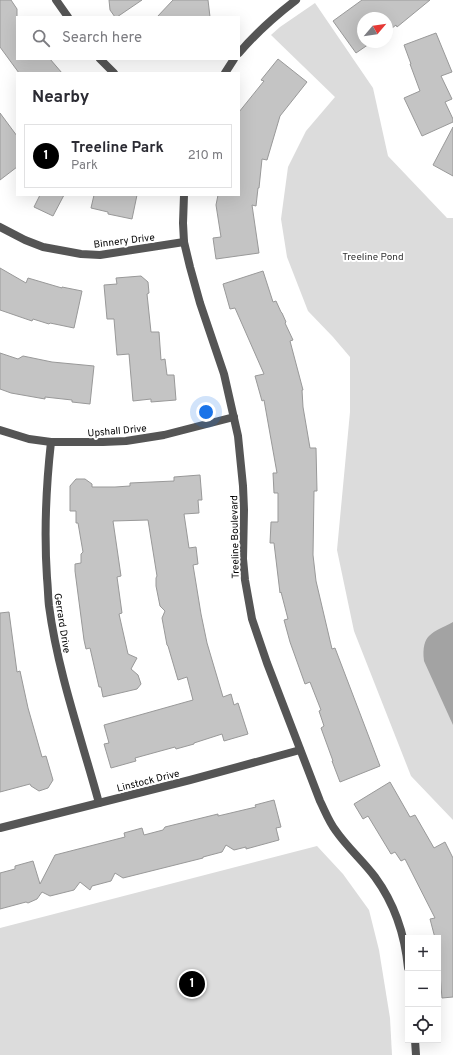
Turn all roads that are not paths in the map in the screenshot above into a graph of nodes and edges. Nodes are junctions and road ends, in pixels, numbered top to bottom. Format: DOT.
graph roads {
  1 [pos="56,0"];
  2 [pos="296,0"];
  3 [pos="67,16"];
  4 [pos="240,52"];
  5 [pos="101,60"];
  6 [pos="233,60"];
  7 [pos="113,72"];
  8 [pos="226,72"];
  9 [pos="184,196"];
  10 [pos="0,227"];
  11 [pos="184,242"];
  12 [pos="234,417"];
  13 [pos="0,430"];
  14 [pos="51,442"];
  15 [pos="300,750"];
  16 [pos="99,803"];
  17 [pos="0,828"];
  18 [pos="405,950"];
  19 [pos="415,1043"];
  20 [pos="416,1055"];
  1 -- 3 [label="street"];
  2 -- 4 [label="street"];
  5 -- 7 [label="street"];
  6 -- 8 [label="street"];
  9 -- 11 [label="street, Treeline Boulevard"];
  10 -- 11 [label="street, Binnery Drive"];
  11 -- 12 [label="street, Treeline Boulevard"];
  12 -- 14 [label="street, Upshall Drive"];
  12 -- 15 [label="street, Treeline Boulevard"];
  13 -- 14 [label="street, Upshall Drive"];
  14 -- 16 [label="street, Gerrard Drive"];
  15 -- 16 [label="street, Linstock Drive"];
  15 -- 18 [label="street, Treeline Boulevard"];
  16 -- 17 [label="street, Linstock Drive"];
  19 -- 20 [label="street"];
}
